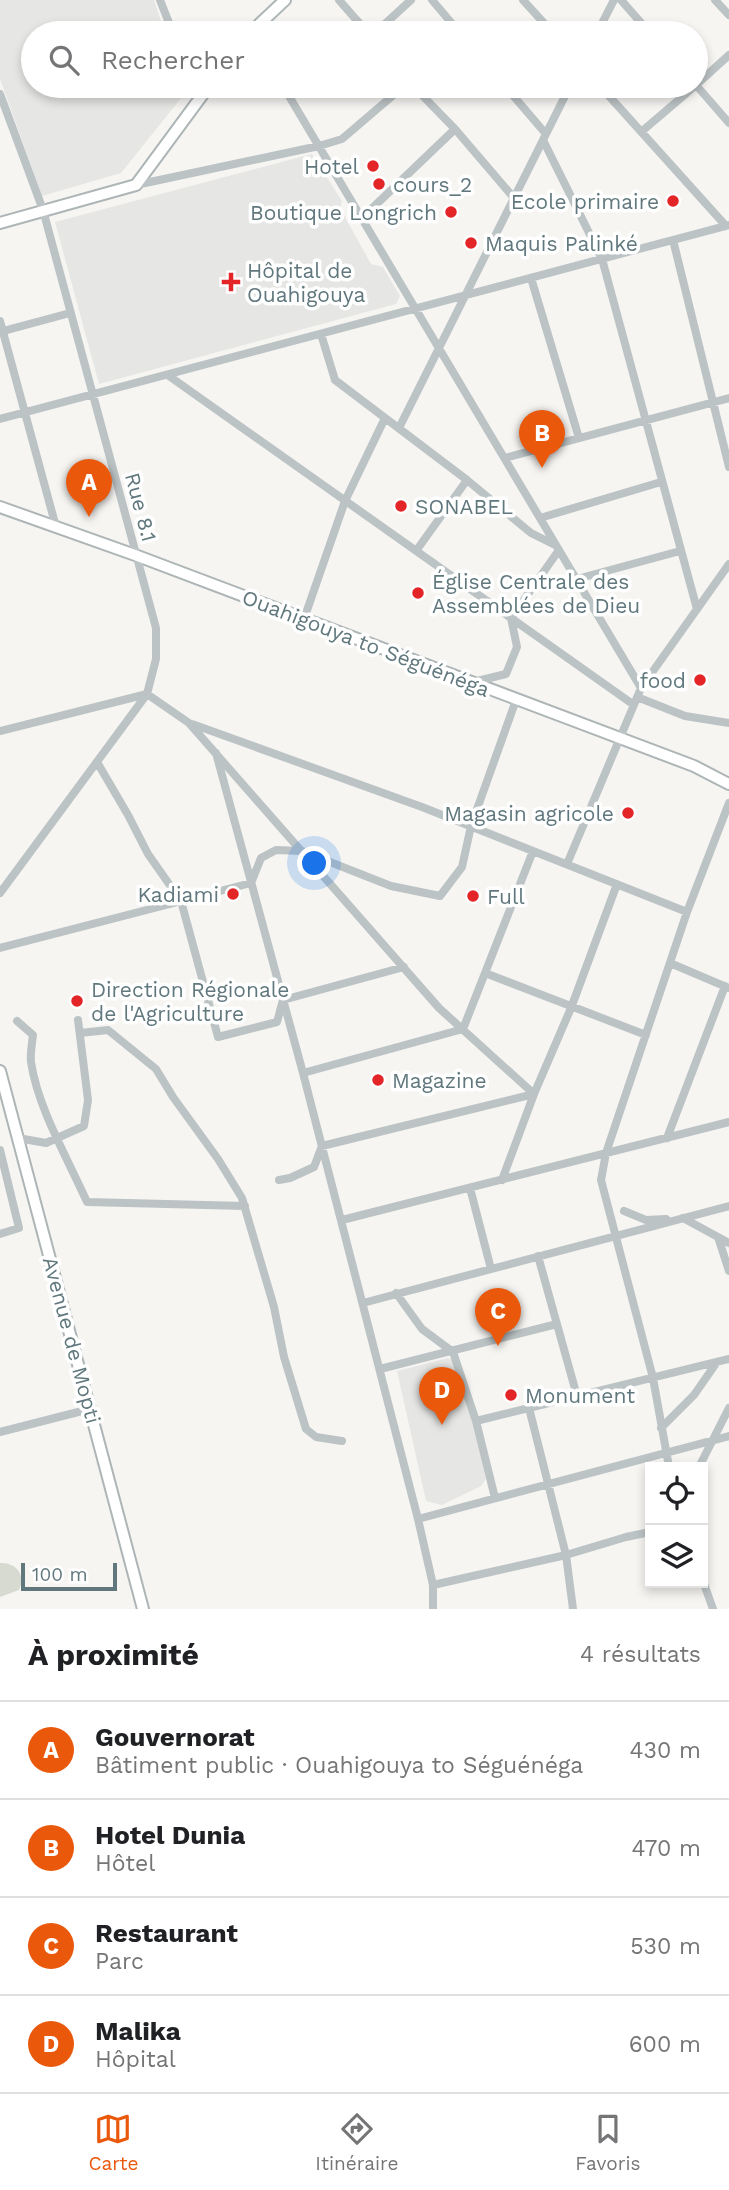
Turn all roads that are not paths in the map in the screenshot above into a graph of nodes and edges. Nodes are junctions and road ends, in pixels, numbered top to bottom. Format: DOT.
graph roads {
  1 [pos="160,0"];
  2 [pos="285,0"];
  3 [pos="339,0"];
  4 [pos="411,0"];
  5 [pos="432,0"];
  6 [pos="523,0"];
  7 [pos="614,0"];
  8 [pos="621,0"];
  9 [pos="716,0"];
  10 [pos="729,15"];
  11 [pos="168,21"];
  12 [pos="263,21"];
  13 [pos="357,21"];
  14 [pos="388,21"];
  15 [pos="450,21"];
  16 [pos="542,21"];
  17 [pos="603,21"];
  18 [pos="639,21"];
  19 [pos="729,55"];
  20 [pos="708,74"];
  21 [pos="0,94"];
  22 [pos="200,98"];
  23 [pos="290,98"];
  24 [pos="390,98"];
  25 [pos="424,98"];
  26 [pos="514,98"];
  27 [pos="564,98"];
  28 [pos="611,98"];
  29 [pos="681,98"];
  30 [pos="707,98"];
  31 [pos="729,123"];
  32 [pos="455,130"];
  33 [pos="641,132"];
  34 [pos="544,137"];
  35 [pos="319,146"];
  36 [pos="136,186"];
  37 [pos="514,198"];
  38 [pos="43,211"];
  39 [pos="362,218"];
  40 [pos="0,223"];
  41 [pos="727,225"];
  42 [pos="673,240"];
  43 [pos="602,259"];
  44 [pos="531,278"];
  45 [pos="466,295"];
  46 [pos="416,308"];
  47 [pos="70,313"];
  48 [pos="0,321"];
  49 [pos="1,331"];
  50 [pos="321,334"];
  51 [pos="439,347"];
  52 [pos="169,376"];
  53 [pos="93,394"];
  54 [pos="729,398"];
  55 [pos="713,403"];
  56 [pos="24,412"];
  57 [pos="385,418"];
  58 [pos="0,419"];
  59 [pos="645,422"];
  60 [pos="399,428"];
  61 [pos="579,438"];
  62 [pos="505,458"];
  63 [pos="729,467"];
  64 [pos="467,480"];
  65 [pos="661,482"];
  66 [pos="345,501"];
  67 [pos="0,508"];
  68 [pos="540,518"];
  69 [pos="56,527"];
  70 [pos="557,548"];
  71 [pos="416,551"];
  72 [pos="680,551"];
  73 [pos="135,555"];
  74 [pos="729,564"];
  75 [pos="577,579"];
  76 [pos="697,610"];
  77 [pos="511,618"];
  78 [pos="304,619"];
  79 [pos="471,683"];
  80 [pos="641,688"];
  81 [pos="147,694"];
  82 [pos="516,700"];
  83 [pos="635,701"];
  84 [pos="189,723"];
  85 [pos="729,723"];
  86 [pos="0,731"];
  87 [pos="620,739"];
  88 [pos="216,753"];
  89 [pos="97,762"];
  90 [pos="729,784"];
  91 [pos="729,803"];
  92 [pos="471,826"];
  93 [pos="302,851"];
  94 [pos="533,851"];
  95 [pos="567,864"];
  96 [pos="251,883"];
  97 [pos="617,884"];
  98 [pos="0,893"];
  99 [pos="181,901"];
  100 [pos="687,912"];
  101 [pos="0,947"];
  102 [pos="670,963"];
  103 [pos="404,967"];
  104 [pos="485,973"];
  105 [pos="727,987"];
  106 [pos="283,1000"];
  107 [pos="571,1008"];
  108 [pos="78,1020"];
  109 [pos="17,1021"];
  110 [pos="463,1029"];
  111 [pos="80,1033"];
  112 [pos="646,1035"];
  113 [pos="0,1071"];
  114 [pos="303,1073"];
  115 [pos="534,1094"];
  116 [pos="729,1122"];
  117 [pos="18,1138"];
  118 [pos="667,1138"];
  119 [pos="55,1140"];
  120 [pos="322,1146"];
  121 [pos="0,1150"];
  122 [pos="606,1153"];
  123 [pos="279,1180"];
  124 [pos="502,1180"];
  125 [pos="470,1188"];
  126 [pos="245,1206"];
  127 [pos="729,1206"];
  128 [pos="624,1211"];
  129 [pos="684,1217"];
  130 [pos="341,1220"];
  131 [pos="0,1234"];
  132 [pos="617,1235"];
  133 [pos="718,1237"];
  134 [pos="729,1243"];
  135 [pos="538,1256"];
  136 [pos="491,1269"];
  137 [pos="729,1270"];
  138 [pos="396,1293"];
  139 [pos="363,1303"];
  140 [pos="557,1324"];
  141 [pos="453,1352"];
  142 [pos="729,1359"];
  143 [pos="717,1362"];
  144 [pos="380,1369"];
  145 [pos="653,1378"];
  146 [pos="577,1396"];
  147 [pos="529,1408"];
  148 [pos="729,1408"];
  149 [pos="90,1409"];
  150 [pos="476,1421"];
  151 [pos="661,1428"];
  152 [pos="0,1432"];
  153 [pos="729,1436"];
  154 [pos="714,1440"];
  155 [pos="342,1441"];
  156 [pos="666,1453"];
  157 [pos="668,1462"];
  158 [pos="702,1462"];
  159 [pos="548,1485"];
  160 [pos="495,1498"];
  161 [pos="418,1519"];
  162 [pos="645,1533"];
  163 [pos="566,1555"];
  164 [pos="433,1585"];
  165 [pos="706,1588"];
  166 [pos="143,1609"];
  167 [pos="433,1609"];
  168 [pos="573,1609"];
  169 [pos="713,1609"];
  1 -- 11 [label="street"];
  2 -- 12 [label="main road"];
  3 -- 13 [label="street"];
  4 -- 14 [label="street"];
  5 -- 15 [label="street"];
  6 -- 16 [label="street"];
  7 -- 17 [label="street"];
  8 -- 18 [label="street"];
  9 -- 10 [label="street"];
  19 -- 20 [label="street"];
  21 -- 38 [label="street, Rue 8.1"];
  22 -- 36 [label="main road"];
  23 -- 35 [label="street"];
  24 -- 35 [label="street"];
  25 -- 32 [label="street"];
  26 -- 34 [label="street"];
  27 -- 34 [label="street"];
  28 -- 33 [label="street"];
  29 -- 33 [label="street"];
  30 -- 31 [label="street"];
  32 -- 37 [label="street"];
  32 -- 39 [label="street"];
  33 -- 41 [label="street"];
  34 -- 37 [label="street"];
  34 -- 43 [label="street"];
  35 -- 36 [label="street"];
  35 -- 39 [label="street"];
  36 -- 38 [label="main road"];
  37 -- 45 [label="street"];
  38 -- 40 [label="main road"];
  38 -- 47 [label="street, Rue 8.1"];
  39 -- 46 [label="street"];
  41 -- 42 [label="street"];
  42 -- 43 [label="street"];
  42 -- 55 [label="street"];
  43 -- 44 [label="street"];
  43 -- 59 [label="street"];
  44 -- 45 [label="street"];
  44 -- 61 [label="street"];
  45 -- 46 [label="street"];
  45 -- 51 [label="street"];
  46 -- 50 [label="street"];
  46 -- 51 [label="street"];
  47 -- 49 [label="street"];
  47 -- 53 [label="street, Rue 8.1"];
  48 -- 49 [label="street"];
  49 -- 56 [label="street"];
  50 -- 52 [label="street"];
  50 -- 57 [label="street"];
  51 -- 60 [label="street"];
  51 -- 62 [label="street"];
  52 -- 53 [label="street"];
  52 -- 66 [label="street"];
  53 -- 56 [label="street"];
  53 -- 73 [label="street, Rue 8.1"];
  54 -- 55 [label="street"];
  55 -- 59 [label="street"];
  55 -- 63 [label="street"];
  56 -- 58 [label="street"];
  56 -- 69 [label="street"];
  57 -- 60 [label="street"];
  57 -- 66 [label="street"];
  59 -- 61 [label="street"];
  59 -- 65 [label="street"];
  60 -- 64 [label="street"];
  61 -- 62 [label="street"];
  62 -- 68 [label="street"];
  64 -- 70 [label="street"];
  64 -- 71 [label="street"];
  65 -- 68 [label="street"];
  65 -- 72 [label="street"];
  66 -- 71 [label="street"];
  66 -- 78 [label="street"];
  67 -- 69 [label="main road, Ouahigouya to Séguénéga"];
  68 -- 70 [label="street"];
  69 -- 73 [label="main road, Ouahigouya to Séguénéga"];
  70 -- 75 [label="street"];
  70 -- 77 [label="street"];
  71 -- 77 [label="street"];
  72 -- 75 [label="street"];
  72 -- 76 [label="street"];
  73 -- 78 [label="main road, Ouahigouya to Séguénéga"];
  73 -- 81 [label="street, Rue 8.1"];
  74 -- 76 [label="street"];
  75 -- 80 [label="street"];
  76 -- 80 [label="street"];
  77 -- 79 [label="street"];
  77 -- 83 [label="street"];
  78 -- 79 [label="main road, Ouahigouya to Séguénéga"];
  79 -- 82 [label="main road, Ouahigouya to Séguénéga"];
  80 -- 83 [label="street"];
  81 -- 84 [label="street"];
  81 -- 86 [label="street"];
  81 -- 89 [label="street, Rue 8.1"];
  82 -- 87 [label="main road, Ouahigouya to Séguénéga"];
  82 -- 92 [label="street"];
  83 -- 85 [label="street"];
  83 -- 87 [label="street"];
  84 -- 88 [label="street"];
  84 -- 92 [label="street"];
  87 -- 90 [label="main road, Ouahigouya to Séguénéga"];
  87 -- 95 [label="street"];
  88 -- 93 [label="street"];
  88 -- 96 [label="street"];
  89 -- 98 [label="street, Rue 8.1"];
  89 -- 99 [label="street"];
  91 -- 100 [label="street"];
  92 -- 93 [label="street"];
  92 -- 94 [label="street"];
  93 -- 96 [label="street"];
  93 -- 103 [label="street"];
  94 -- 95 [label="street"];
  94 -- 104 [label="street"];
  95 -- 97 [label="street"];
  96 -- 99 [label="street"];
  96 -- 106 [label="street"];
  97 -- 100 [label="street"];
  97 -- 107 [label="street"];
  99 -- 101 [label="street"];
  99 -- 106 [label="street"];
  100 -- 102 [label="street"];
  102 -- 105 [label="street"];
  102 -- 112 [label="street"];
  103 -- 106 [label="street"];
  103 -- 110 [label="street"];
  104 -- 107 [label="street"];
  104 -- 110 [label="street"];
  105 -- 118 [label="street"];
  106 -- 114 [label="street"];
  107 -- 112 [label="street"];
  107 -- 115 [label="street"];
  108 -- 111 [label="street"];
  109 -- 119 [label="street"];
  110 -- 114 [label="street"];
  110 -- 115 [label="street"];
  111 -- 119 [label="street"];
  111 -- 126 [label="street"];
  112 -- 122 [label="street"];
  113 -- 117 [label="main road, Avenue de Mopti"];
  114 -- 120 [label="street"];
  115 -- 120 [label="street"];
  115 -- 124 [label="street"];
  116 -- 118 [label="street"];
  117 -- 119 [label="street"];
  117 -- 149 [label="main road, Avenue de Mopti"];
  118 -- 122 [label="street"];
  119 -- 126 [label="street"];
  120 -- 123 [label="street"];
  120 -- 130 [label="street"];
  121 -- 131 [label="street"];
  122 -- 124 [label="street"];
  122 -- 132 [label="street"];
  124 -- 125 [label="street"];
  125 -- 130 [label="street"];
  125 -- 136 [label="street"];
  126 -- 155 [label="street"];
  127 -- 129 [label="street"];
  128 -- 129 [label="street"];
  129 -- 132 [label="street"];
  129 -- 133 [label="street"];
  130 -- 139 [label="street"];
  132 -- 135 [label="street"];
  132 -- 145 [label="street"];
  133 -- 134 [label="street"];
  133 -- 137 [label="street"];
  135 -- 136 [label="street"];
  135 -- 140 [label="street"];
  136 -- 138 [label="street"];
  138 -- 139 [label="street"];
  138 -- 141 [label="street"];
  139 -- 144 [label="street"];
  140 -- 141 [label="street"];
  140 -- 146 [label="street"];
  141 -- 144 [label="street"];
  141 -- 150 [label="street"];
  142 -- 143 [label="street"];
  143 -- 145 [label="street"];
  143 -- 151 [label="street"];
  144 -- 161 [label="street"];
  145 -- 146 [label="street"];
  145 -- 151 [label="street"];
  146 -- 147 [label="street"];
  147 -- 150 [label="street"];
  147 -- 159 [label="street"];
  148 -- 154 [label="street"];
  149 -- 152 [label="street"];
  149 -- 166 [label="main road, Avenue de Mopti"];
  150 -- 160 [label="street"];
  151 -- 156 [label="street"];
  153 -- 154 [label="street"];
  154 -- 156 [label="street"];
  154 -- 158 [label="street"];
  156 -- 157 [label="street"];
  156 -- 159 [label="street"];
  159 -- 160 [label="street"];
  159 -- 163 [label="street"];
  160 -- 161 [label="street"];
  161 -- 164 [label="street"];
  162 -- 163 [label="street"];
  163 -- 164 [label="street"];
  163 -- 168 [label="street"];
  164 -- 167 [label="street"];
  165 -- 169 [label="street"];
}
